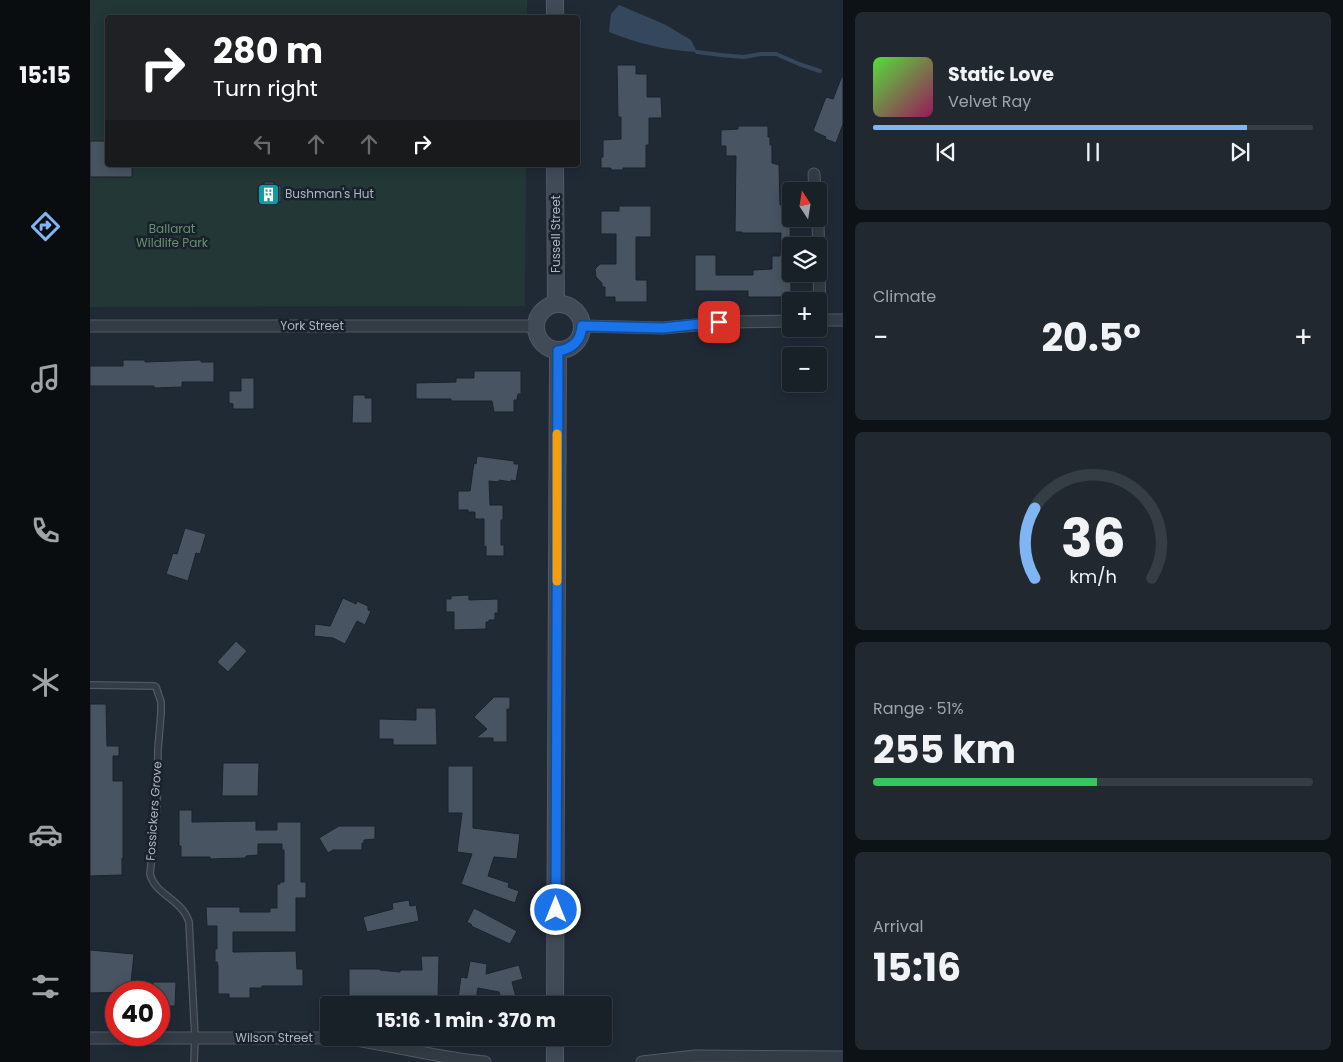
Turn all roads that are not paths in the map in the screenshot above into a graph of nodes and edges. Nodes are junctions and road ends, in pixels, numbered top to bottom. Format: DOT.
graph roads {
  1 [pos="555,0"];
  2 [pos="555,15"];
  3 [pos="555,167"];
  4 [pos="814,174"];
  5 [pos="814,182"];
  6 [pos="818,228"];
  7 [pos="819,292"];
  8 [pos="556,304"];
  9 [pos="827,320"];
  10 [pos="843,320"];
  11 [pos="782,321"];
  12 [pos="90,326"];
  13 [pos="535,326"];
  14 [pos="582,326"];
  15 [pos="558,351"];
  16 [pos="90,685"];
  17 [pos="556,996"];
  18 [pos="195,1037"];
  19 [pos="90,1038"];
  20 [pos="555,1046"];
  21 [pos="843,1057"];
  22 [pos="194,1062"];
  23 [pos="485,1062"];
  24 [pos="555,1062"];
  25 [pos="642,1062"];
  1 -- 2 [label="street"];
  3 -- 8 [label="street, Fussell Street"];
  4 -- 5 [label="street"];
  6 -- 7 [label="street"];
  8 -- 13 [label="street"];
  8 -- 14 [label="street"];
  9 -- 10 [label="street"];
  11 -- 14 [label="street"];
  12 -- 13 [label="street, York Street"];
  13 -- 15 [label="street"];
  14 -- 15 [label="street"];
  15 -- 17 [label="street"];
  16 -- 18 [label="lane, Fossickers Grove"];
  18 -- 19 [label="street, Wilson Street"];
  18 -- 22 [label="lane, Fossickers Grove"];
  18 -- 23 [label="street, Wilson Street"];
  20 -- 24 [label="street"];
  21 -- 25 [label="street"];
}
